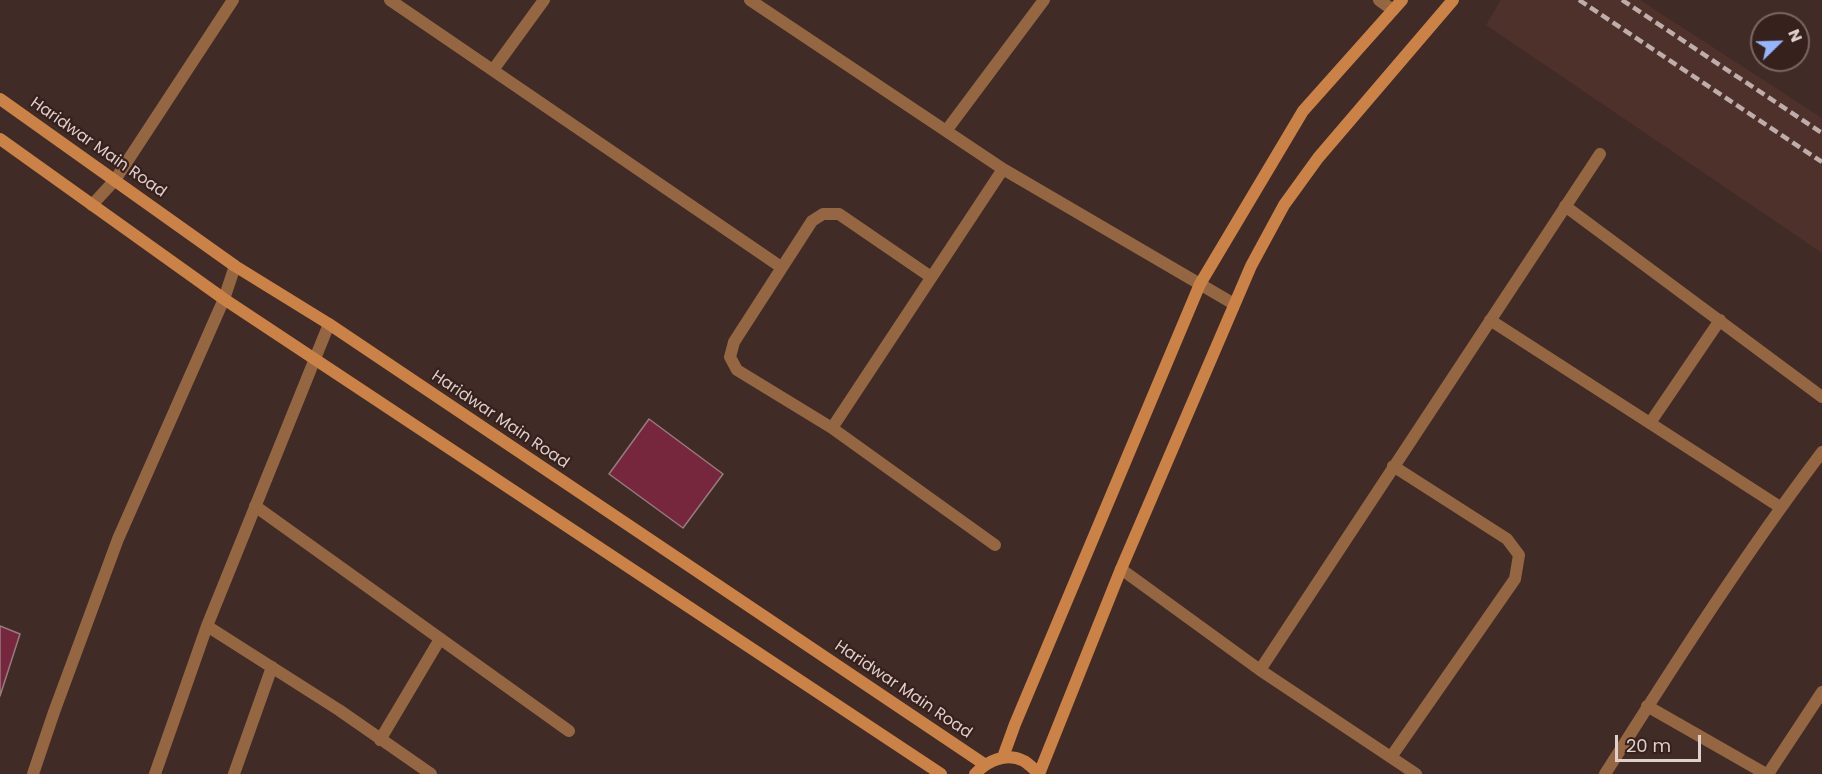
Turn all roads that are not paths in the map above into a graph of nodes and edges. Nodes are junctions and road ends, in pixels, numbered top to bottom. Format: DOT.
graph roads {
  1 [pos="233,0"];
  2 [pos="390,0"];
  3 [pos="544,0"];
  4 [pos="750,0"];
  5 [pos="1044,0"];
  6 [pos="1379,0"];
  7 [pos="1453,0"];
  8 [pos="1398,5"];
  9 [pos="493,70"];
  10 [pos="0,99"];
  11 [pos="946,131"];
  12 [pos="0,139"];
  13 [pos="1600,154"];
  14 [pos="1003,169"];
  15 [pos="115,180"];
  16 [pos="92,205"];
  17 [pos="1565,206"];
  18 [pos="235,266"];
  19 [pos="781,267"];
  20 [pos="931,277"];
  21 [pos="1200,284"];
  22 [pos="224,299"];
  23 [pos="1234,304"];
  24 [pos="1490,320"];
  25 [pos="1720,320"];
  26 [pos="329,324"];
  27 [pos="314,358"];
  28 [pos="1822,397"];
  29 [pos="1650,423"];
  30 [pos="832,428"];
  31 [pos="1822,452"];
  32 [pos="1394,466"];
  33 [pos="255,506"];
  34 [pos="1780,507"];
  35 [pos="995,545"];
  36 [pos="1121,569"];
  37 [pos="207,626"];
  38 [pos="440,639"];
  39 [pos="272,667"];
  40 [pos="1260,670"];
  41 [pos="1822,692"];
  42 [pos="1647,706"];
  43 [pos="568,731"];
  44 [pos="380,740"];
  45 [pos="1003,757"];
  46 [pos="1391,757"];
  47 [pos="984,764"];
  48 [pos="33,774"];
  49 [pos="155,774"];
  50 [pos="234,774"];
  51 [pos="431,774"];
  52 [pos="941,774"];
  53 [pos="975,774"];
  54 [pos="1039,774"];
  55 [pos="1416,774"];
  56 [pos="1605,774"];
  57 [pos="1767,774"];
  1 -- 15 [label="street"];
  2 -- 9 [label="street"];
  3 -- 9 [label="street"];
  4 -- 11 [label="street"];
  5 -- 11 [label="street"];
  6 -- 8 [label="street"];
  7 -- 23 [label="main road"];
  8 -- 21 [label="main road"];
  9 -- 19 [label="street"];
  10 -- 15 [label="main road, Haridwar Main Road"];
  11 -- 14 [label="street"];
  12 -- 16 [label="main road"];
  13 -- 17 [label="street"];
  14 -- 20 [label="street"];
  14 -- 21 [label="street"];
  15 -- 16 [label="street"];
  15 -- 18 [label="main road, Haridwar Main Road"];
  16 -- 22 [label="main road"];
  17 -- 24 [label="street"];
  17 -- 25 [label="street"];
  18 -- 22 [label="street"];
  18 -- 26 [label="main road, Haridwar Main Road"];
  19 -- 20 [label="street"];
  19 -- 30 [label="street"];
  20 -- 30 [label="street"];
  21 -- 23 [label="street"];
  21 -- 45 [label="main road"];
  22 -- 27 [label="main road"];
  22 -- 48 [label="street"];
  23 -- 36 [label="main road"];
  24 -- 29 [label="street"];
  24 -- 32 [label="street"];
  25 -- 28 [label="street"];
  25 -- 29 [label="street"];
  26 -- 27 [label="street"];
  26 -- 47 [label="main road, Haridwar Main Road"];
  27 -- 33 [label="street"];
  27 -- 52 [label="main road"];
  29 -- 34 [label="street"];
  30 -- 35 [label="street"];
  31 -- 34 [label="street"];
  32 -- 40 [label="street"];
  32 -- 46 [label="street"];
  33 -- 37 [label="street"];
  33 -- 38 [label="street"];
  34 -- 42 [label="street"];
  36 -- 40 [label="street"];
  36 -- 54 [label="main road"];
  37 -- 39 [label="street"];
  37 -- 49 [label="street"];
  38 -- 43 [label="street"];
  38 -- 44 [label="street"];
  39 -- 44 [label="street"];
  39 -- 50 [label="street"];
  40 -- 46 [label="street"];
  41 -- 57 [label="street"];
  42 -- 56 [label="street"];
  42 -- 57 [label="street"];
  44 -- 51 [label="street"];
  45 -- 47 [label="main road"];
  45 -- 54 [label="main road"];
  46 -- 55 [label="street"];
  47 -- 53 [label="main road"];
}
